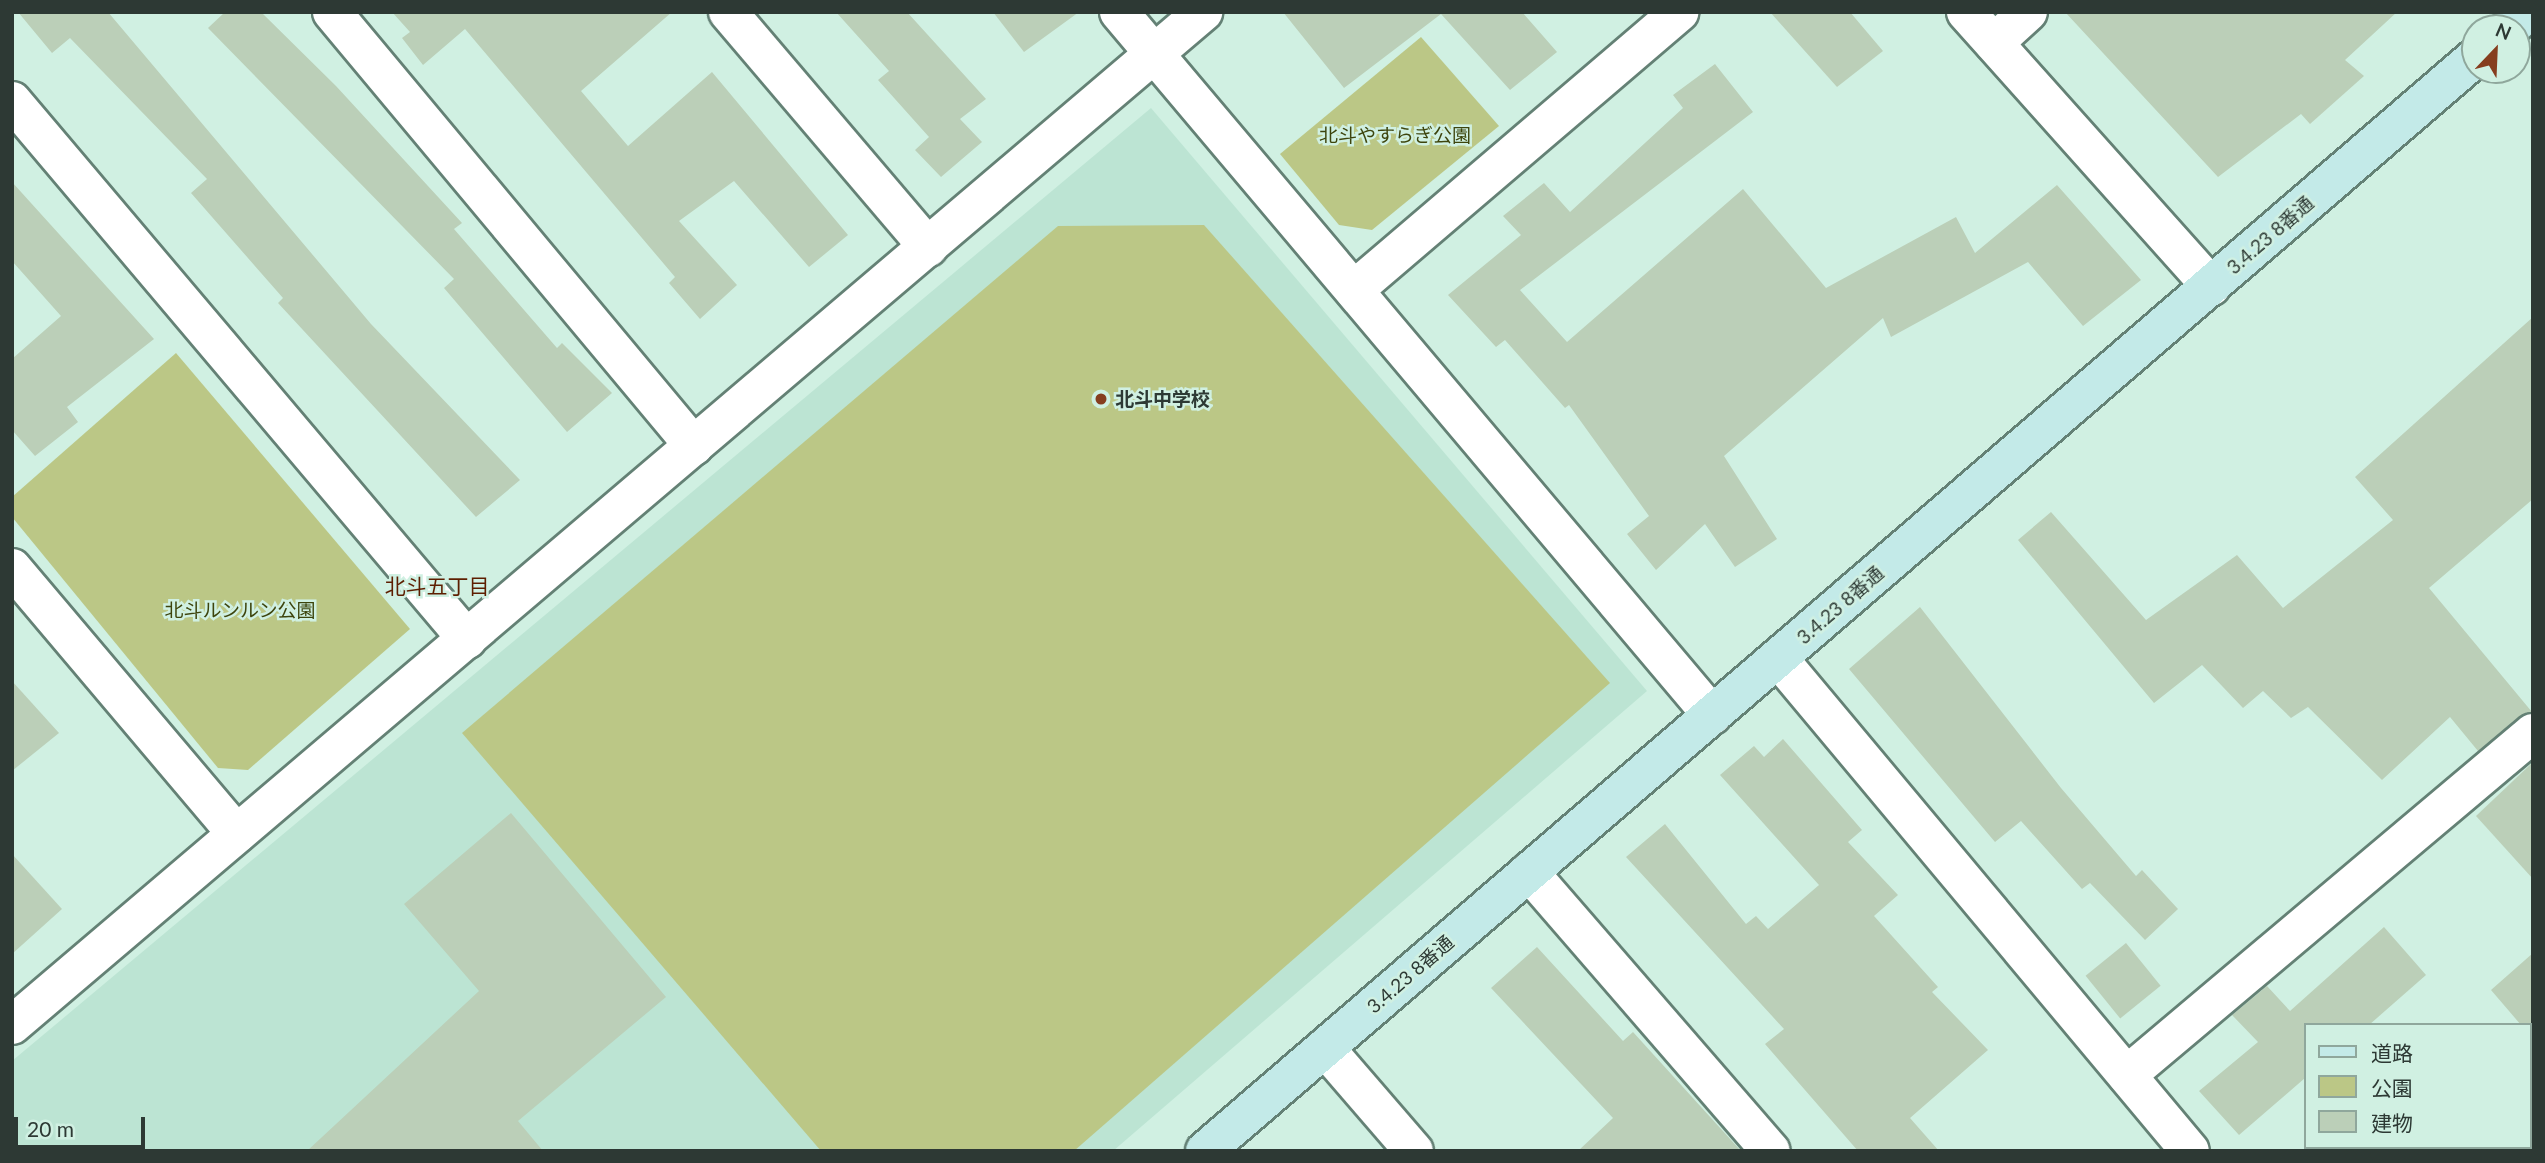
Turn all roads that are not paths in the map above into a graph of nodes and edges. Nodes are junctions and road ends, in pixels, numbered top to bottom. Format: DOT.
graph roads {
  1 [pos="332,12"];
  2 [pos="728,12"];
  3 [pos="1118,12"];
  4 [pos="1203,12"];
  5 [pos="1680,12"];
  6 [pos="1966,12"];
  7 [pos="2028,12"];
  8 [pos="1994,43"];
  9 [pos="1155,54"];
  10 [pos="2461,70"];
  11 [pos="12,101"];
  12 [pos="928,247"];
  13 [pos="2211,286"];
  14 [pos="1354,290"];
  15 [pos="694,446"];
  16 [pos="12,568"];
  17 [pos="467,639"];
  18 [pos="1778,658"];
  19 [pos="1712,715"];
  20 [pos="2533,733"];
  21 [pos="237,834"];
  22 [pos="1529,872"];
  23 [pos="12,1025"];
  24 [pos="1325,1048"];
  25 [pos="2127,1075"];
  26 [pos="1205,1151"];
  27 [pos="1414,1151"];
  28 [pos="1771,1151"];
  29 [pos="2190,1151"];
  1 -- 15 [label="street"];
  2 -- 12 [label="street"];
  3 -- 9 [label="street"];
  4 -- 9 [label="street"];
  5 -- 14 [label="street"];
  6 -- 8 [label="street"];
  7 -- 8 [label="street"];
  8 -- 13 [label="street"];
  9 -- 12 [label="street"];
  9 -- 14 [label="street"];
  10 -- 13 [label="street, 3.4.23 8番通"];
  11 -- 17 [label="street"];
  12 -- 15 [label="street"];
  13 -- 18 [label="street, 3.4.23 8番通"];
  14 -- 19 [label="street"];
  15 -- 17 [label="street"];
  16 -- 21 [label="street"];
  17 -- 21 [label="street"];
  18 -- 19 [label="street, 3.4.23 8番通"];
  18 -- 25 [label="street"];
  19 -- 22 [label="street, 3.4.23 8番通"];
  20 -- 25 [label="street"];
  21 -- 23 [label="street"];
  22 -- 24 [label="street, 3.4.23 8番通"];
  22 -- 28 [label="street"];
  24 -- 26 [label="street, 3.4.23 8番通"];
  24 -- 27 [label="street"];
  25 -- 29 [label="street"];
}
